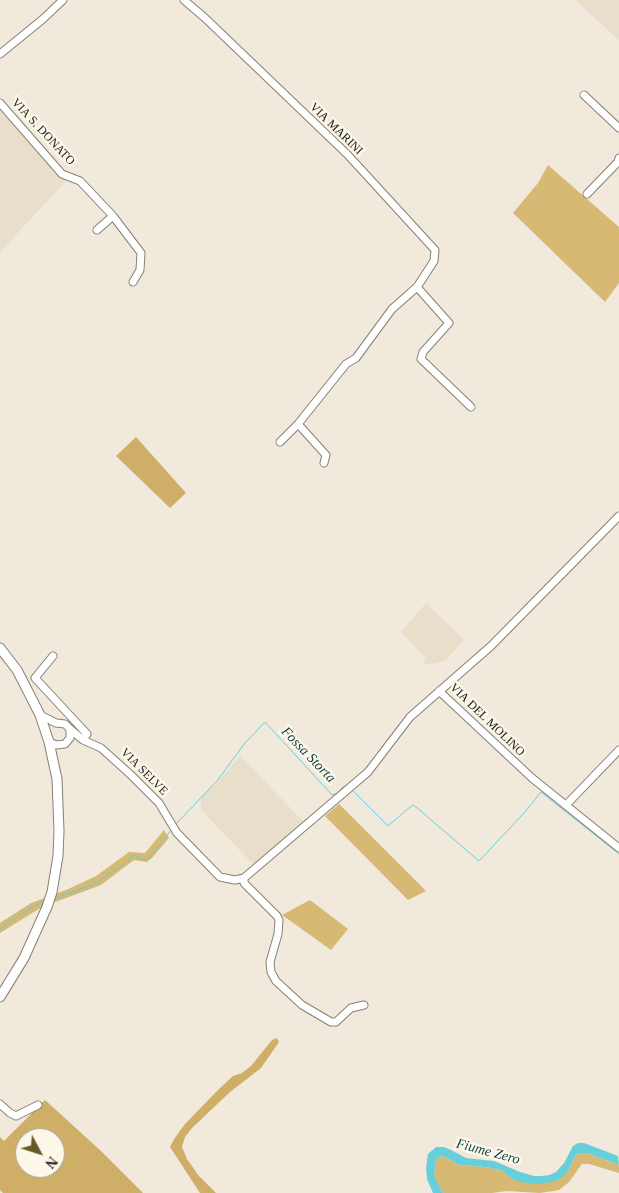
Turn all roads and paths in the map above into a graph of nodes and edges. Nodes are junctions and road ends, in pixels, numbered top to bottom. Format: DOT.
graph roads {
  1 [pos="64,0"];
  2 [pos="184,0"];
  3 [pos="0,54"];
  4 [pos="584,95"];
  5 [pos="0,103"];
  6 [pos="619,128"];
  7 [pos="619,158"];
  8 [pos="587,194"];
  9 [pos="114,216"];
  10 [pos="97,230"];
  11 [pos="133,282"];
  12 [pos="417,287"];
  13 [pos="471,407"];
  14 [pos="298,424"];
  15 [pos="280,442"];
  16 [pos="324,463"];
  17 [pos="619,516"];
  18 [pos="0,648"];
  19 [pos="53,656"];
  20 [pos="439,691"];
  21 [pos="40,715"];
  22 [pos="56,723"];
  23 [pos="70,729"];
  24 [pos="48,738"];
  25 [pos="83,740"];
  26 [pos="65,743"];
  27 [pos="619,750"];
  28 [pos="53,758"];
  29 [pos="566,805"];
  30 [pos="619,848"];
  31 [pos="244,878"];
  32 [pos="0,997"];
  33 [pos="364,1005"];
  34 [pos="0,1104"];
  35 [pos="38,1105"];
  1 -- 3 [label="street"];
  2 -- 12 [label="street, VIA MARINI"];
  4 -- 6 [label="street"];
  5 -- 9 [label="street, VIA S. DONATO"];
  7 -- 8 [label="street"];
  9 -- 10 [label="street"];
  9 -- 11 [label="street, VIA S. DONATO"];
  12 -- 13 [label="street"];
  12 -- 14 [label="street, VIA MARINI"];
  14 -- 15 [label="street, VIA MARINI"];
  14 -- 16 [label="street"];
  17 -- 20 [label="street, VIA DEL MOLINO"];
  18 -- 21 [label="main road"];
  19 -- 25 [label="street"];
  20 -- 29 [label="street, VIA DEL MOLINO"];
  20 -- 31 [label="street"];
  21 -- 22 [label="street, VIA SELVE"];
  21 -- 24 [label="main road"];
  22 -- 23 [label="street, VIA SELVE"];
  22 -- 24 [label="street"];
  23 -- 25 [label="street, VIA SELVE"];
  23 -- 26 [label="street"];
  24 -- 26 [label="street"];
  24 -- 28 [label="main road"];
  25 -- 26 [label="street"];
  25 -- 31 [label="street, VIA SELVE"];
  26 -- 28 [label="street"];
  27 -- 29 [label="street"];
  28 -- 32 [label="main road"];
  29 -- 30 [label="street, VIA DEL MOLINO"];
  31 -- 33 [label="street"];
  34 -- 35 [label="street"];
}
